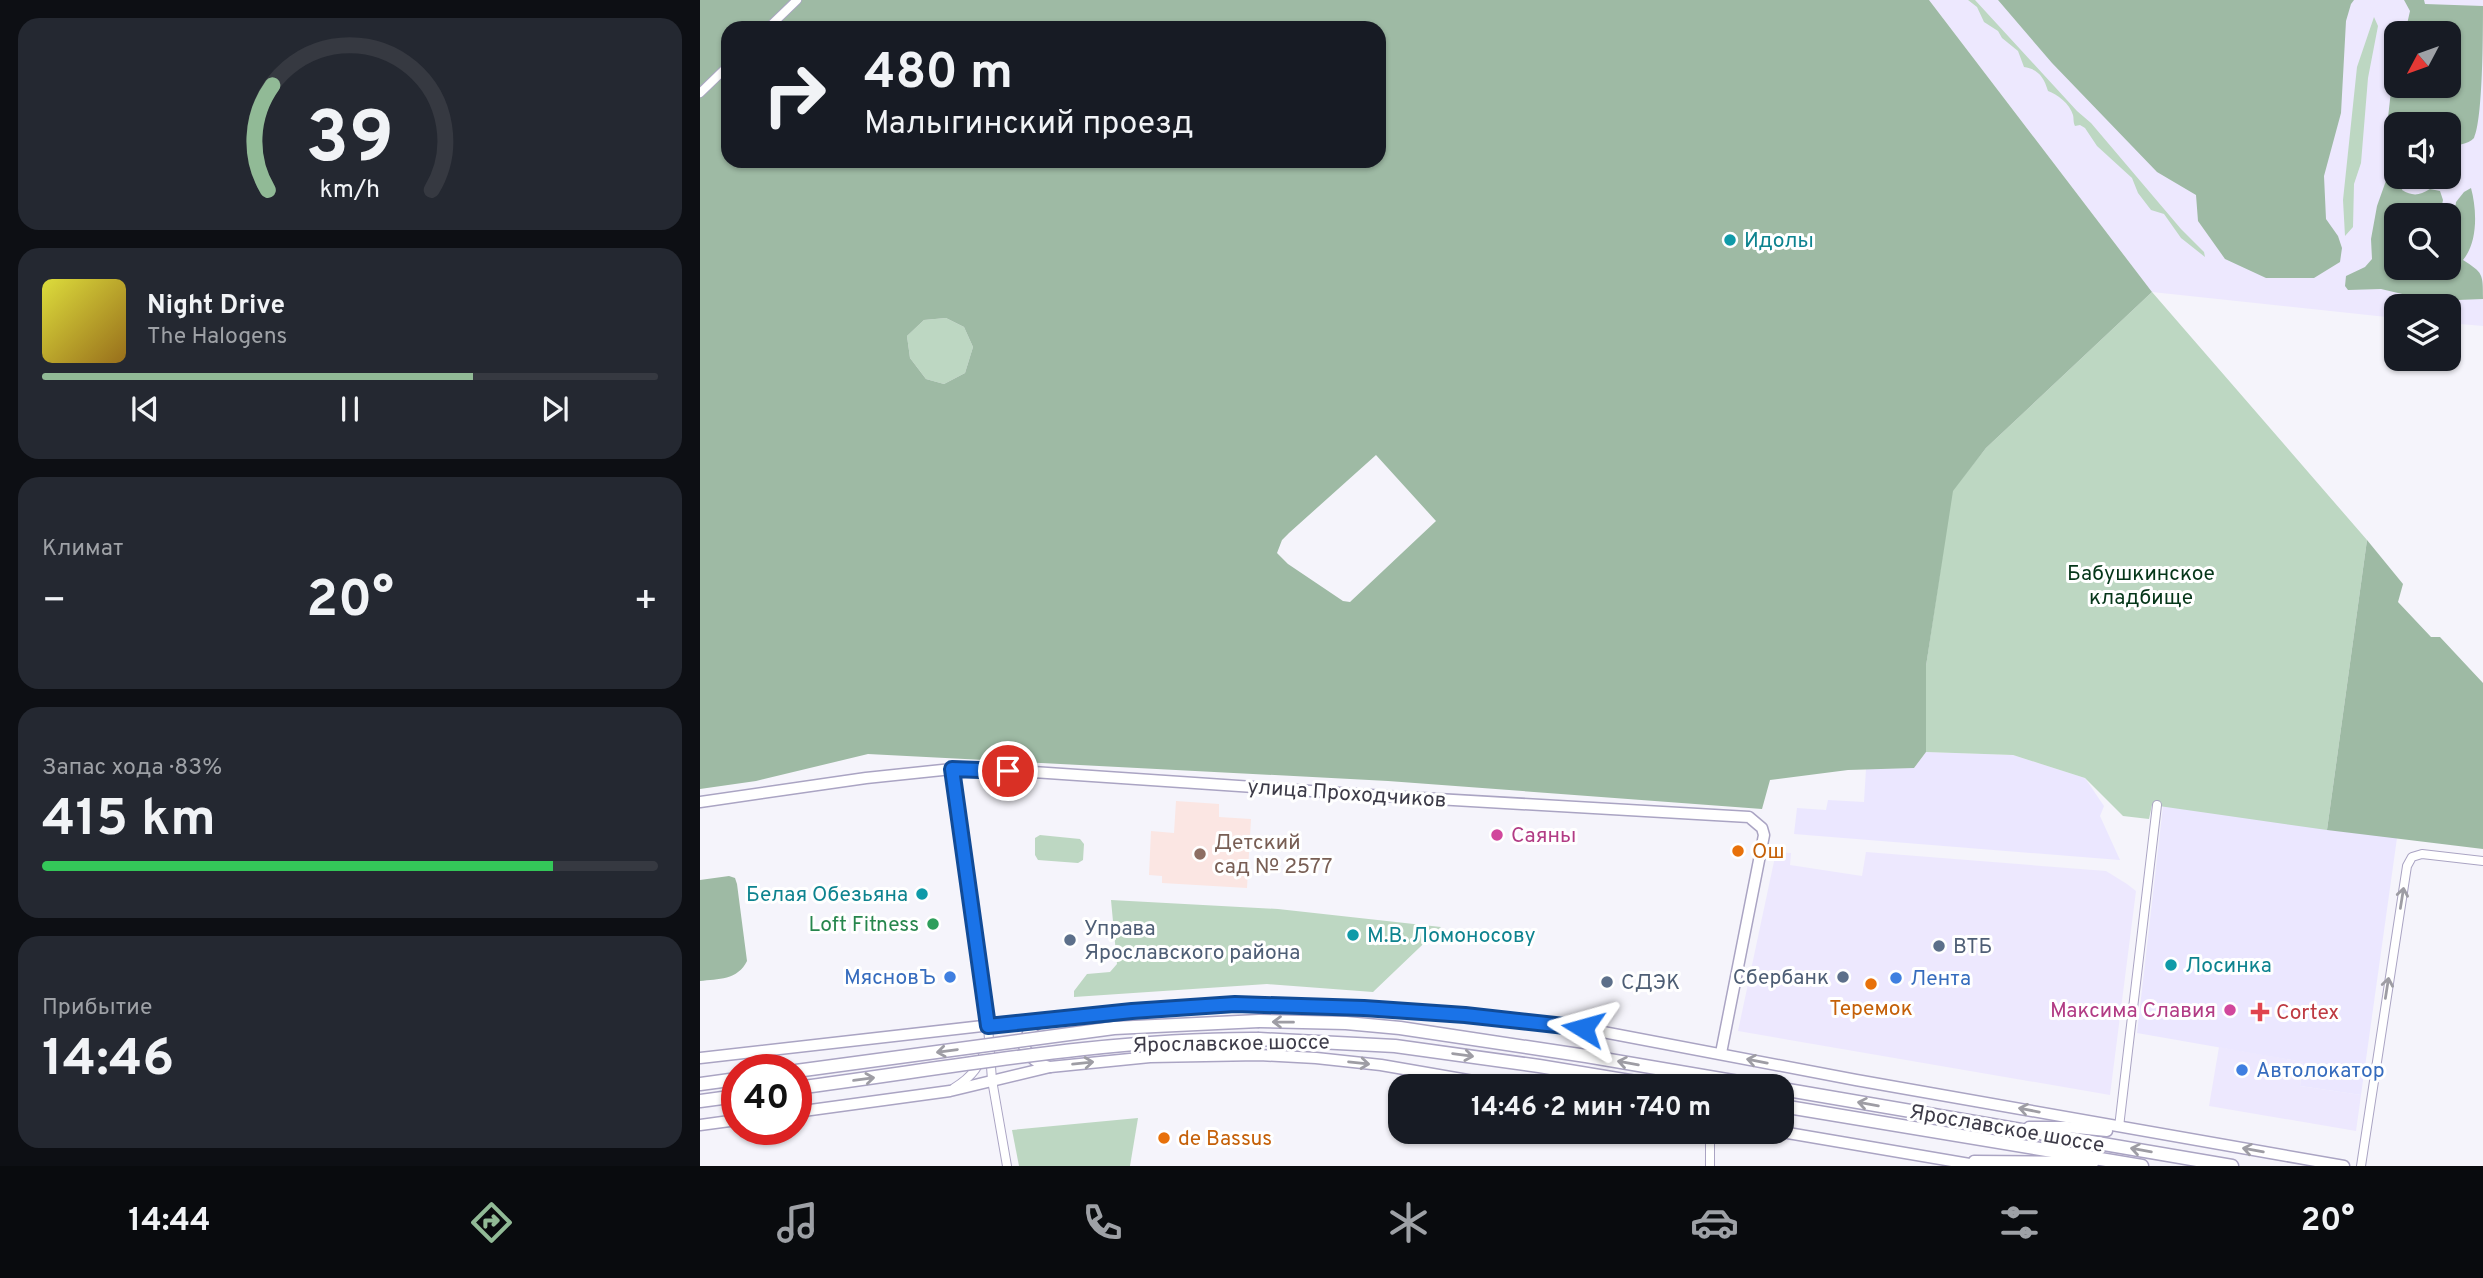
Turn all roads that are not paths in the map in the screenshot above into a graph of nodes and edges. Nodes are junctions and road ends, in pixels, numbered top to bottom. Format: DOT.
graph roads {
  1 [pos="797,0"];
  2 [pos="775,21"];
  3 [pos="721,73"];
  4 [pos="700,93"];
  5 [pos="952,769"];
  6 [pos="700,802"];
  7 [pos="2157,805"];
  8 [pos="2483,861"];
  9 [pos="1044,1019"];
  10 [pos="988,1032"];
  11 [pos="1721,1053"];
  12 [pos="700,1058"];
  13 [pos="1539,1066"];
  14 [pos="1050,1067"];
  15 [pos="812,1069"];
  16 [pos="1433,1074"];
  17 [pos="1562,1074"];
  18 [pos="1587,1074"];
  19 [pos="1692,1074"];
  20 [pos="992,1080"];
  21 [pos="721,1081"];
  22 [pos="700,1084"];
  23 [pos="812,1086"];
  24 [pos="950,1091"];
  25 [pos="1794,1091"];
  26 [pos="721,1098"];
  27 [pos="700,1101"];
  28 [pos="1794,1108"];
  29 [pos="812,1110"];
  30 [pos="721,1122"];
  31 [pos="700,1125"];
  32 [pos="2119,1127"];
  33 [pos="2006,1128"];
  34 [pos="2145,1131"];
  35 [pos="1794,1134"];
  36 [pos="1710,1144"];
  37 [pos="1957,1162"];
  38 [pos="2117,1162"];
  39 [pos="1007,1166"];
  40 [pos="1710,1166"];
  41 [pos="1981,1166"];
  42 [pos="2142,1166"];
  43 [pos="2232,1166"];
  44 [pos="2344,1166"];
  45 [pos="2361,1166"];
  1 -- 2 [label="street"];
  3 -- 4 [label="street"];
  5 -- 6 [label="street, улица Проходчиков"];
  5 -- 10 [label="street"];
  5 -- 11 [label="street, улица Проходчиков"];
  7 -- 32 [label="street"];
  45 -- 8 [label="street, one-way"];
  9 -- 10 [label="street"];
  9 -- 11 [label="street"];
  9 -- 14 [label="street"];
  10 -- 12 [label="street"];
  10 -- 20 [label="street"];
  10 -- 24 [label="street"];
  32 -- 11 [label="street, one-way"];
  13 -- 17 [label="street"];
  13 -- 18 [label="main road, Ярославское шоссе"];
  23 -- 13 [label="main road, Ярославское шоссе, one-way, bridge"];
  14 -- 16 [label="street, one-way"];
  14 -- 20 [label="street"];
  19 -- 15 [label="main road, Ярославское шоссе, one-way, bridge"];
  20 -- 24 [label="street"];
  20 -- 39 [label="street"];
  21 -- 22 [label="main road"];
  24 -- 29 [label="street"];
  33 -- 25 [label="main road, Ярославское шоссе, one-way"];
  26 -- 27 [label="main road"];
  28 -- 38 [label="main road, Ярославское шоссе"];
  30 -- 31 [label="street"];
  32 -- 34 [label="street"];
  33 -- 34 [label="street"];
  43 -- 33 [label="main road, Ярославское шоссе, one-way"];
  44 -- 34 [label="street, one-way"];
  35 -- 37 [label="street"];
  36 -- 40 [label="street"];
  37 -- 38 [label="street"];
  37 -- 41 [label="street"];
  38 -- 42 [label="main road, Ярославское шоссе"];
}
